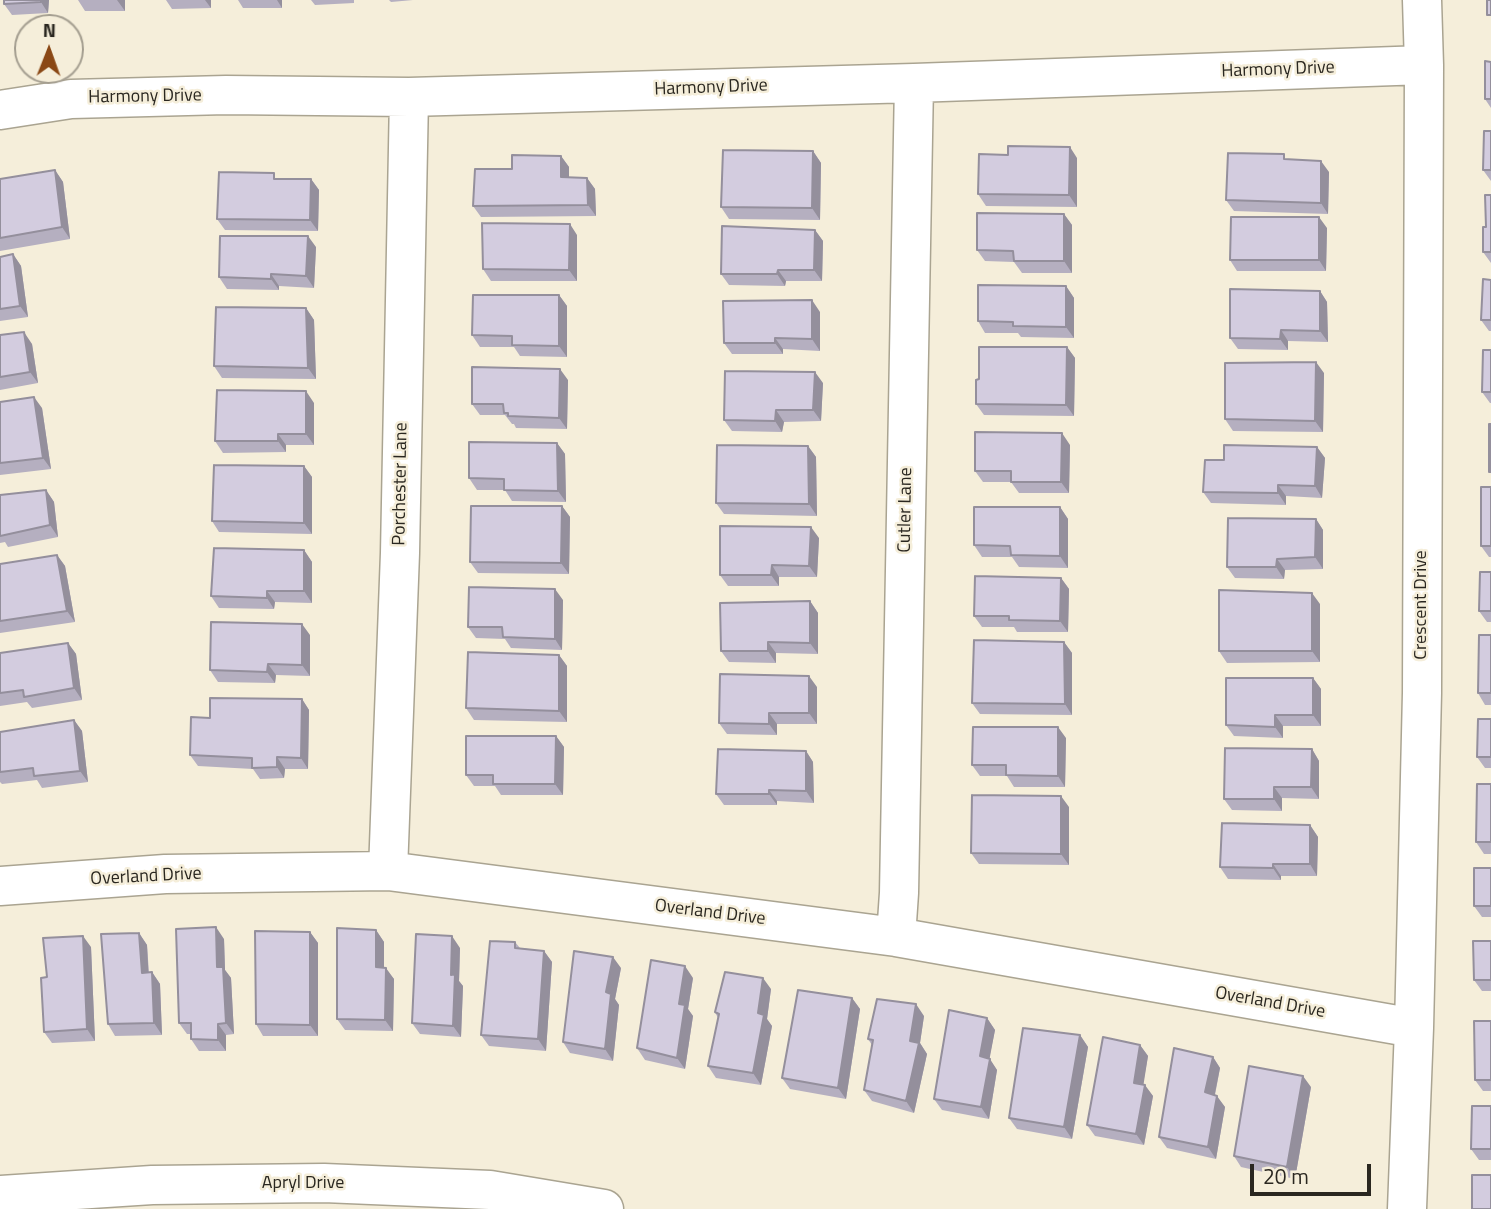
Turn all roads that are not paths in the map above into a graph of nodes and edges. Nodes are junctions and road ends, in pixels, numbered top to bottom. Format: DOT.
graph roads {
  1 [pos="1422,0"];
  2 [pos="1424,65"];
  3 [pos="914,83"];
  4 [pos="409,97"];
  5 [pos="0,110"];
  6 [pos="388,871"];
  7 [pos="0,887"];
  8 [pos="896,937"];
  9 [pos="1414,1028"];
  10 [pos="0,1195"];
  11 [pos="604,1209"];
  12 [pos="1407,1209"];
  1 -- 2 [label="street, Crescent Drive"];
  2 -- 3 [label="street, Harmony Drive"];
  2 -- 9 [label="street, Crescent Drive"];
  3 -- 4 [label="street, Harmony Drive"];
  3 -- 8 [label="street, Cutler Lane"];
  4 -- 5 [label="street, Harmony Drive"];
  4 -- 6 [label="street, Porchester Lane"];
  6 -- 7 [label="street, Overland Drive"];
  6 -- 8 [label="street, Overland Drive"];
  8 -- 9 [label="street, Overland Drive"];
  9 -- 12 [label="street, Crescent Drive"];
  10 -- 11 [label="street, Apryl Drive"];
}
